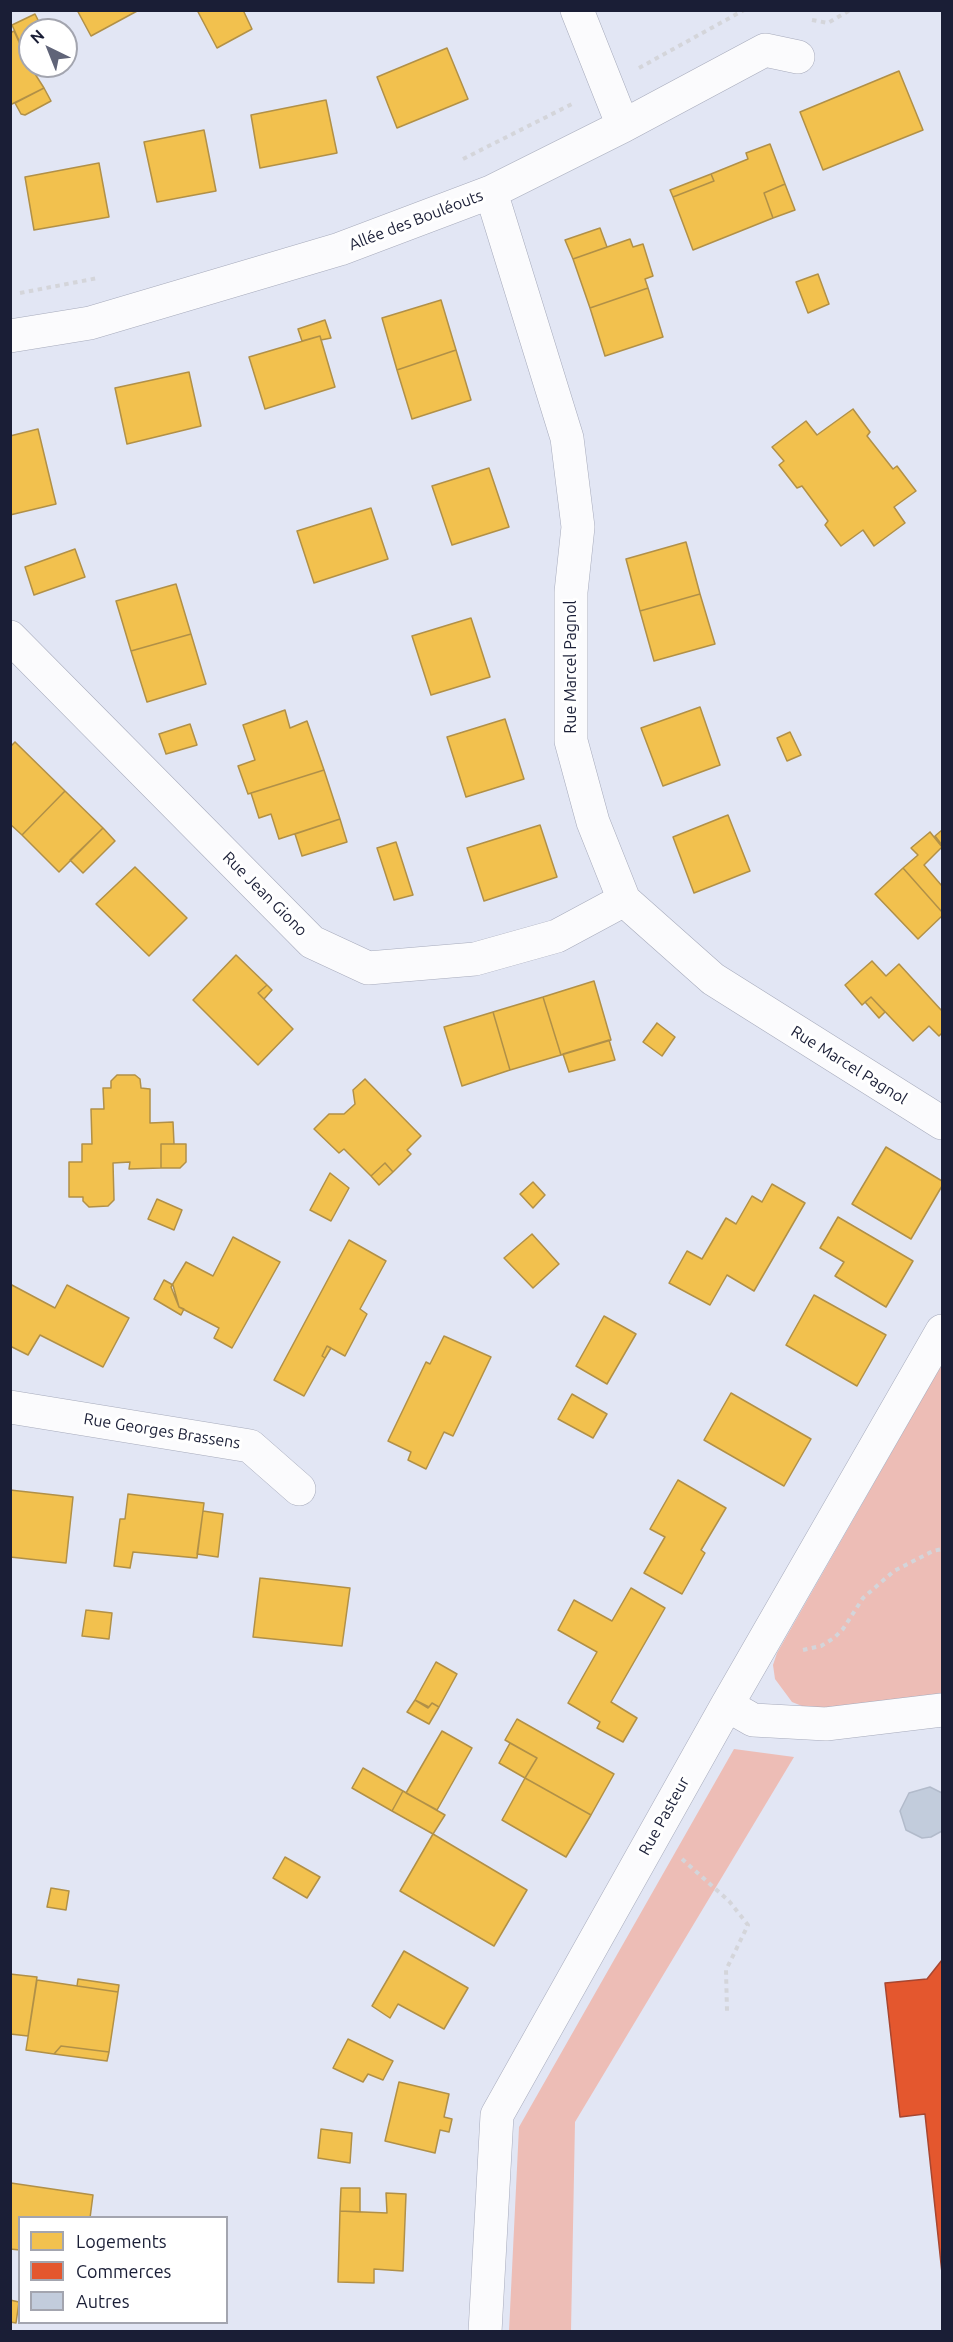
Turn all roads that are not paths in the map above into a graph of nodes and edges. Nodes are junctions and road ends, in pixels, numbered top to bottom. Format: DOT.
graph roads {
  1 [pos="577,10"];
  2 [pos="798,57"];
  3 [pos="623,126"];
  4 [pos="491,192"];
  5 [pos="10,336"];
  6 [pos="10,637"];
  7 [pos="624,900"];
  8 [pos="942,1123"];
  9 [pos="942,1331"];
  10 [pos="10,1407"];
  11 [pos="299,1489"];
  12 [pos="726,1705"];
  13 [pos="942,1710"];
  14 [pos="485,2331"];
  1 -- 3 [label="street"];
  2 -- 3 [label="street, Allée des Bouléouts"];
  3 -- 4 [label="street, Allée des Bouléouts"];
  4 -- 5 [label="street, Allée des Bouléouts"];
  4 -- 7 [label="street, Rue Marcel Pagnol"];
  6 -- 7 [label="street, Rue Jean Giono"];
  7 -- 8 [label="street, Rue Marcel Pagnol"];
  9 -- 12 [label="street, Rue Pasteur"];
  10 -- 11 [label="street, Rue Georges Brassens"];
  12 -- 13 [label="street"];
  12 -- 14 [label="street, Rue Pasteur"];
}
